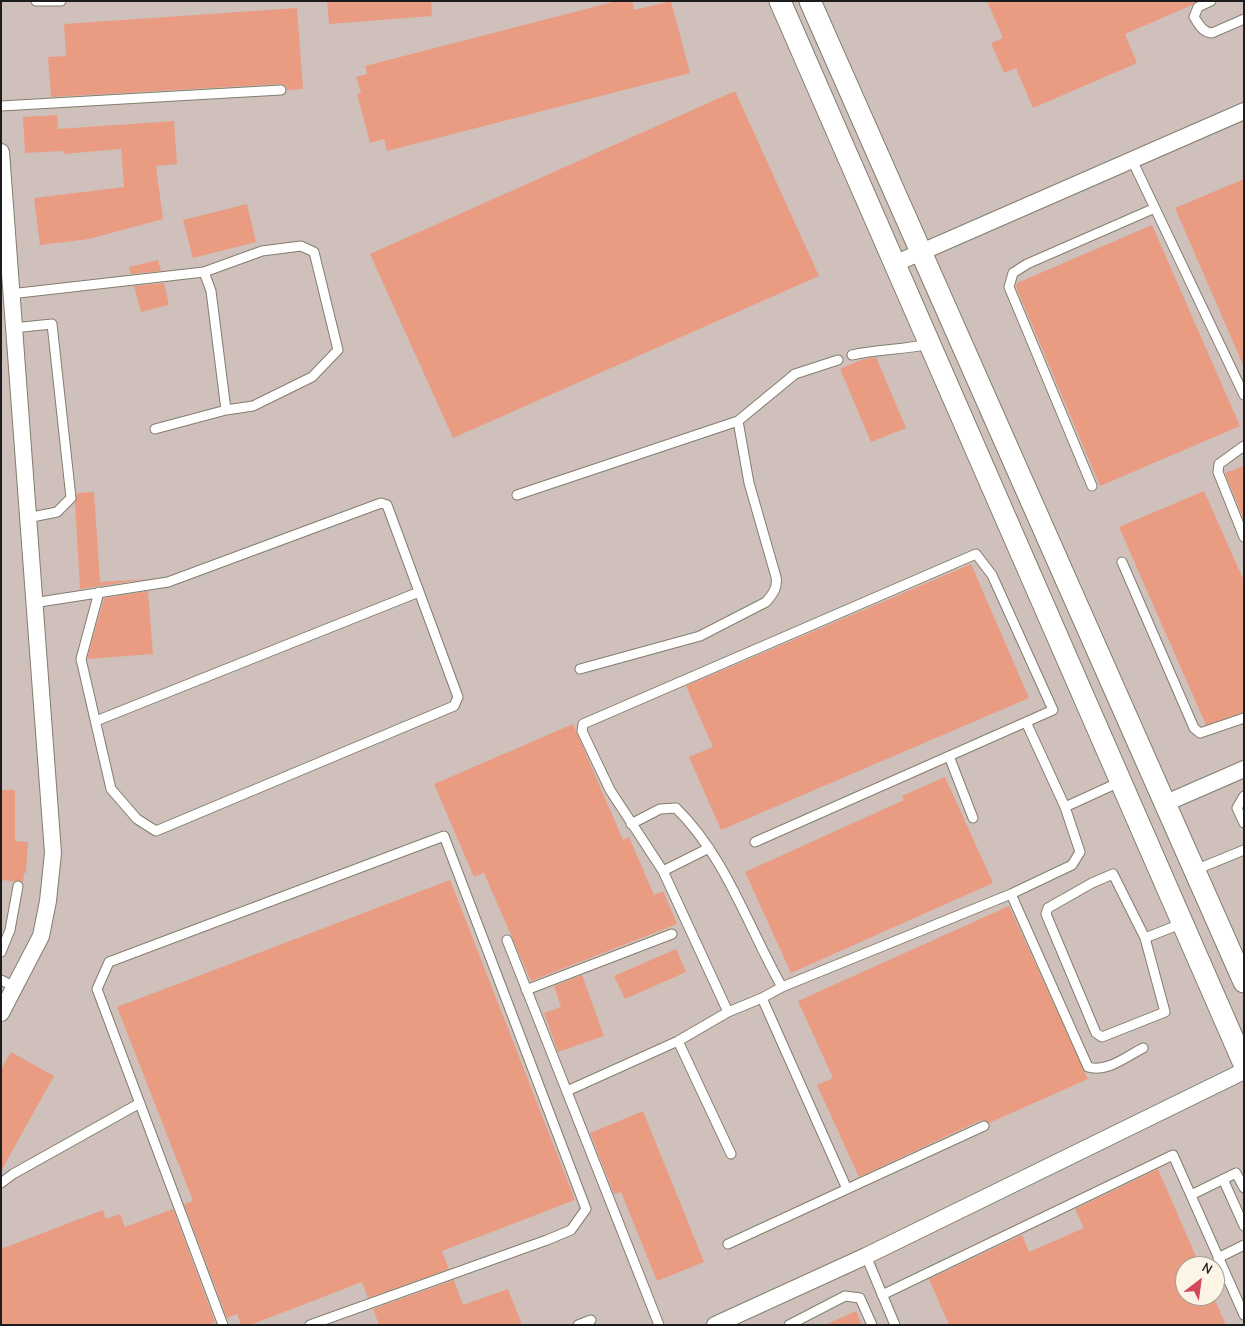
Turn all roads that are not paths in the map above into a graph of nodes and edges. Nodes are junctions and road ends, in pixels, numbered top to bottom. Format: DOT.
graph roads {
  1 [pos="36,1"];
  2 [pos="61,1"];
  3 [pos="780,1"];
  4 [pos="810,1"];
  5 [pos="1211,1"];
  6 [pos="1244,19"];
  7 [pos="280,90"];
  8 [pos="1,106"];
  9 [pos="1244,111"];
  10 [pos="1,152"];
  11 [pos="1132,160"];
  12 [pos="1155,208"];
  13 [pos="3,217"];
  14 [pos="921,253"];
  15 [pos="894,264"];
  16 [pos="204,272"];
  17 [pos="10,294"];
  18 [pos="12,328"];
  19 [pos="929,344"];
  20 [pos="852,356"];
  21 [pos="838,360"];
  22 [pos="1244,395"];
  23 [pos="226,410"];
  24 [pos="738,420"];
  25 [pos="154,429"];
  26 [pos="999,432"];
  27 [pos="973,444"];
  28 [pos="1244,446"];
  29 [pos="1092,486"];
  30 [pos="517,495"];
  31 [pos="26,518"];
  32 [pos="1244,537"];
  33 [pos="1122,562"];
  34 [pos="99,592"];
  35 [pos="419,592"];
  36 [pos="33,604"];
  37 [pos="580,669"];
  38 [pos="1244,718"];
  39 [pos="96,722"];
  40 [pos="1026,722"];
  41 [pos="949,756"];
  42 [pos="1244,769"];
  43 [pos="1122,781"];
  44 [pos="1244,796"];
  45 [pos="1166,803"];
  46 [pos="1065,807"];
  47 [pos="973,818"];
  48 [pos="1244,823"];
  49 [pos="631,824"];
  50 [pos="755,842"];
  51 [pos="709,848"];
  52 [pos="1244,850"];
  53 [pos="1194,870"];
  54 [pos="663,871"];
  55 [pos="18,886"];
  56 [pos="1011,894"];
  57 [pos="1183,923"];
  58 [pos="672,934"];
  59 [pos="1145,938"];
  60 [pos="506,940"];
  61 [pos="1,952"];
  62 [pos="1244,982"];
  63 [pos="8,984"];
  64 [pos="782,987"];
  65 [pos="526,990"];
  66 [pos="762,998"];
  67 [pos="728,1012"];
  68 [pos="1,1013"];
  69 [pos="678,1041"];
  70 [pos="1143,1048"];
  71 [pos="1244,1064"];
  72 [pos="1244,1071"];
  73 [pos="567,1091"];
  74 [pos="140,1103"];
  75 [pos="984,1126"];
  76 [pos="731,1154"];
  77 [pos="1222,1180"];
  78 [pos="1,1183"];
  79 [pos="1244,1188"];
  80 [pos="847,1189"];
  81 [pos="1191,1195"];
  82 [pos="1244,1226"];
  83 [pos="728,1244"];
  84 [pos="1244,1245"];
  85 [pos="866,1256"];
  86 [pos="1217,1256"];
  87 [pos="1222,1256"];
  88 [pos="1225,1269"];
  89 [pos="1240,1294"];
  90 [pos="882,1295"];
  91 [pos="1244,1315"];
  92 [pos="591,1320"];
  93 [pos="224,1325"];
  94 [pos="310,1325"];
  95 [pos="578,1325"];
  96 [pos="659,1325"];
  97 [pos="716,1325"];
  98 [pos="789,1325"];
  99 [pos="872,1325"];
  100 [pos="895,1325"];
  1 -- 2 [label="lane"];
  3 -- 15 [label="street"];
  4 -- 14 [label="street"];
  5 -- 6 [label="lane"];
  7 -- 8 [label="lane"];
  9 -- 11 [label="street"];
  10 -- 13 [label="street"];
  11 -- 12 [label="lane"];
  11 -- 14 [label="street"];
  12 -- 22 [label="lane"];
  12 -- 29 [label="lane"];
  13 -- 17 [label="street"];
  14 -- 15 [label="street"];
  14 -- 26 [label="street"];
  15 -- 19 [label="street"];
  16 -- 17 [label="lane"];
  16 -- 23 [label="lane"];
  16 -- 23 [label="lane"];
  17 -- 18 [label="street"];
  18 -- 31 [label="street"];
  18 -- 31 [label="lane"];
  19 -- 20 [label="lane"];
  19 -- 27 [label="street"];
  21 -- 24 [label="lane"];
  23 -- 25 [label="lane"];
  24 -- 30 [label="lane"];
  24 -- 37 [label="lane"];
  26 -- 27 [label="street"];
  26 -- 45 [label="street"];
  27 -- 43 [label="street"];
  28 -- 32 [label="lane"];
  31 -- 36 [label="street"];
  33 -- 38 [label="lane"];
  34 -- 35 [label="lane"];
  34 -- 36 [label="lane"];
  34 -- 39 [label="lane"];
  35 -- 39 [label="lane"];
  35 -- 39 [label="lane"];
  36 -- 63 [label="street"];
  40 -- 41 [label="lane"];
  40 -- 46 [label="lane"];
  40 -- 49 [label="lane"];
  41 -- 47 [label="lane"];
  41 -- 50 [label="lane"];
  42 -- 45 [label="street"];
  43 -- 46 [label="lane"];
  43 -- 57 [label="street"];
  44 -- 48 [label="lane"];
  45 -- 53 [label="street"];
  46 -- 56 [label="lane"];
  49 -- 51 [label="lane"];
  49 -- 54 [label="lane"];
  51 -- 54 [label="lane"];
  51 -- 64 [label="lane"];
  52 -- 53 [label="lane"];
  53 -- 62 [label="street"];
  54 -- 67 [label="lane"];
  55 -- 61 [label="lane"];
  56 -- 64 [label="lane"];
  56 -- 70 [label="lane"];
  57 -- 59 [label="lane"];
  57 -- 71 [label="street"];
  58 -- 65 [label="lane"];
  59 -- 59 [label="lane"];
  60 -- 65 [label="lane"];
  63 -- 68 [label="street"];
  64 -- 66 [label="lane"];
  65 -- 73 [label="lane"];
  66 -- 67 [label="lane"];
  66 -- 80 [label="lane"];
  67 -- 69 [label="lane"];
  69 -- 73 [label="lane"];
  69 -- 76 [label="lane"];
  72 -- 85 [label="street"];
  73 -- 96 [label="lane"];
  74 -- 78 [label="lane"];
  74 -- 93 [label="lane"];
  74 -- 94 [label="lane"];
  75 -- 80 [label="lane"];
  77 -- 79 [label="lane"];
  77 -- 81 [label="lane"];
  77 -- 82 [label="lane"];
  80 -- 83 [label="lane"];
  81 -- 86 [label="lane"];
  81 -- 90 [label="lane"];
  84 -- 87 [label="lane"];
  85 -- 90 [label="lane"];
  85 -- 97 [label="street"];
  88 -- 89 [label="lane"];
  89 -- 91 [label="lane"];
  90 -- 100 [label="lane"];
  92 -- 95 [label="lane"];
  98 -- 99 [label="lane"];
}
